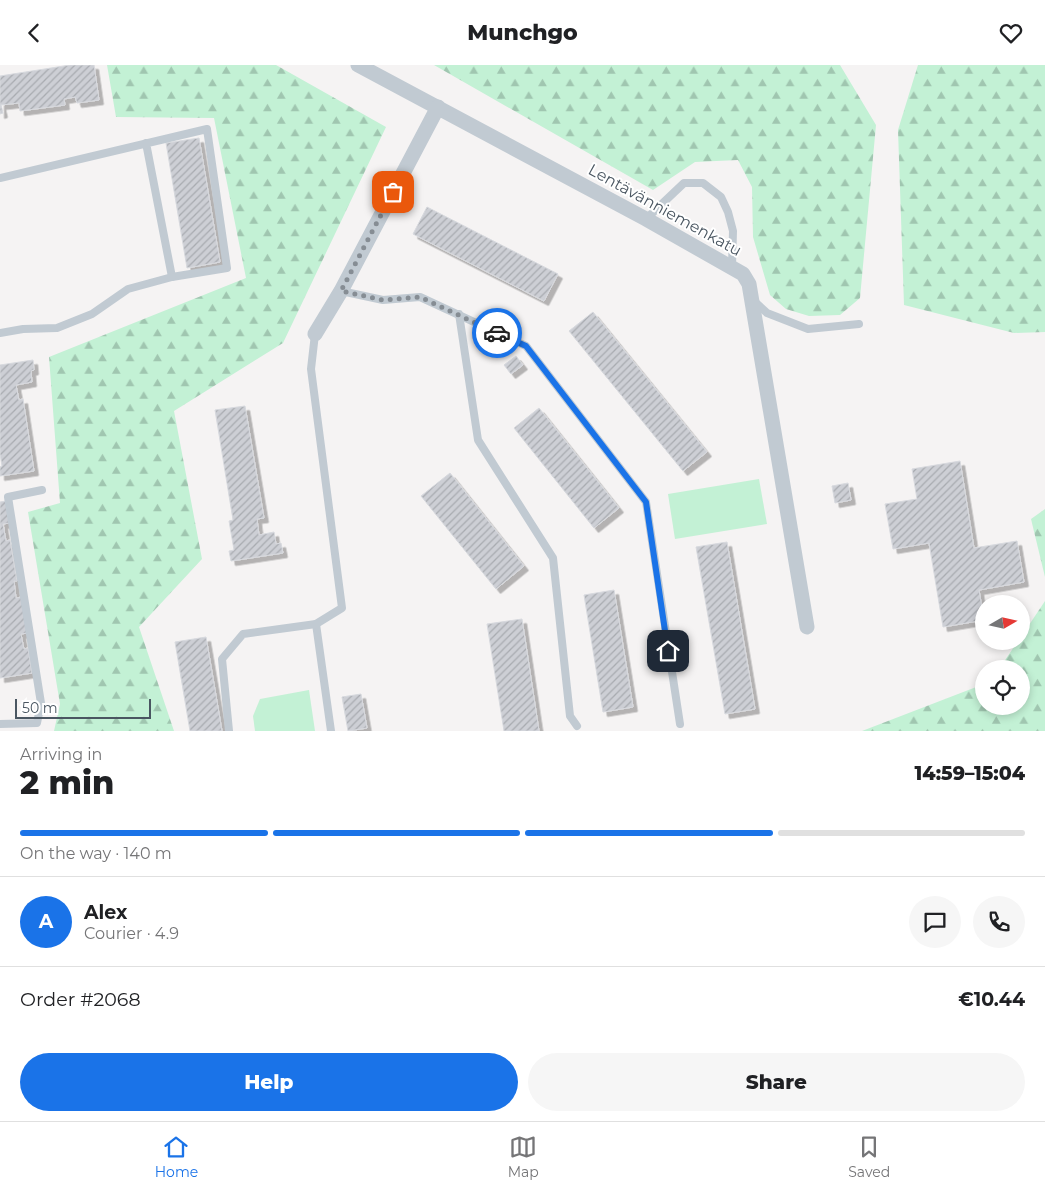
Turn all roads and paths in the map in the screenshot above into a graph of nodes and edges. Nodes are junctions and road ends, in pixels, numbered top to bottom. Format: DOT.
graph roads {
  1 [pos="358,65"];
  2 [pos="438,107"];
  3 [pos="146,143"];
  4 [pos="0,178"];
  5 [pos="646,219"];
  6 [pos="732,266"];
  7 [pos="172,277"];
  8 [pos="341,291"];
  9 [pos="751,299"];
  10 [pos="459,315"];
  11 [pos="859,324"];
  12 [pos="0,333"];
  13 [pos="315,333"];
  14 [pos="42,491"];
  15 [pos="4,498"];
  16 [pos="316,624"];
  17 [pos="807,627"];
  18 [pos="0,724"];
  19 [pos="680,724"];
  20 [pos="577,726"];
  21 [pos="229,731"];
  22 [pos="331,731"];
  1 -- 2 [label="street, Lentävänniemenkatu"];
  2 -- 5 [label="street, Lentävänniemenkatu"];
  2 -- 8 [label="street"];
  3 -- 4 [label="lane"];
  3 -- 7 [label="lane"];
  3 -- 7 [label="lane"];
  5 -- 6 [label="street, Lentävänniemenkatu"];
  5 -- 6 [label="lane"];
  6 -- 9 [label="street, Lentävänniemenkatu"];
  7 -- 12 [label="lane"];
  8 -- 10 [label="lane"];
  8 -- 13 [label="street"];
  9 -- 11 [label="lane"];
  9 -- 17 [label="street, Lentävänniemenkatu"];
  10 -- 19 [label="lane"];
  10 -- 20 [label="lane"];
  13 -- 16 [label="lane"];
  14 -- 15 [label="lane"];
  15 -- 18 [label="lane"];
  16 -- 21 [label="lane"];
  16 -- 22 [label="lane"];
}
